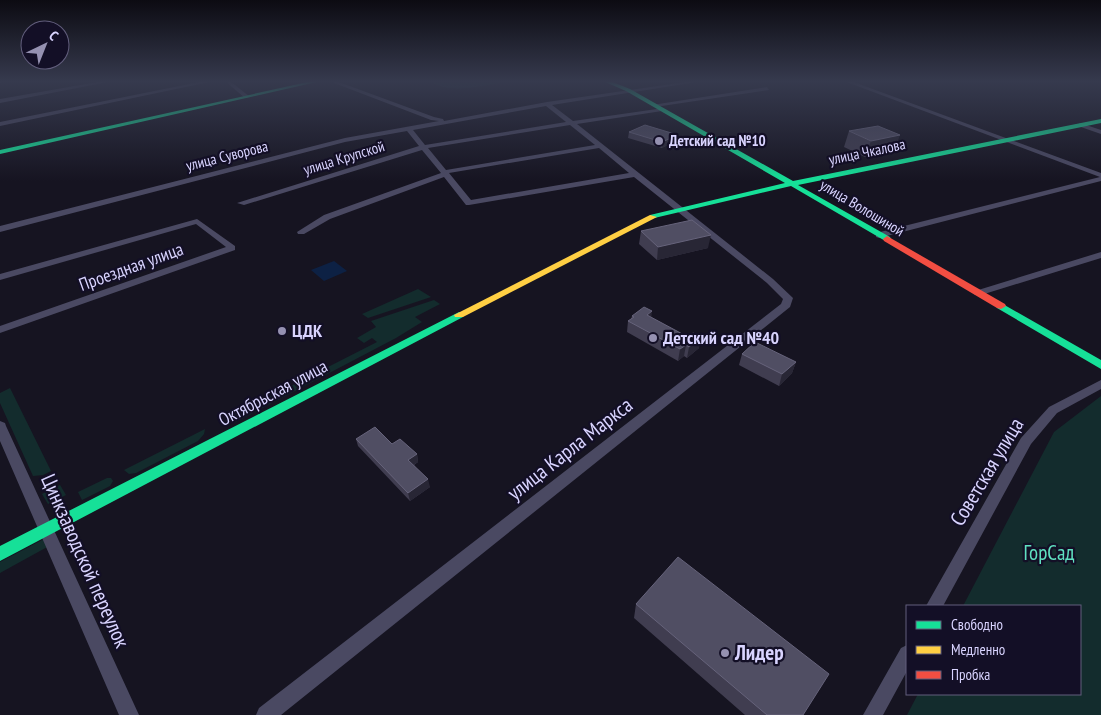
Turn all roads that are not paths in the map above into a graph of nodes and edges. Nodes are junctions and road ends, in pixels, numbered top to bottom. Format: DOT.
graph roads {
  1 [pos="47,114"];
  2 [pos="169,114"];
  3 [pos="420,114"];
  4 [pos="486,114"];
  5 [pos="560,114"];
  6 [pos="621,114"];
  7 [pos="671,114"];
  8 [pos="938,114"];
  9 [pos="432,119"];
  10 [pos="447,121"];
  11 [pos="1101,121"];
  12 [pos="0,124"];
  13 [pos="572,124"];
  14 [pos="424,125"];
  15 [pos="1080,125"];
  16 [pos="408,128"];
  17 [pos="1101,132"];
  18 [pos="1007,139"];
  19 [pos="600,146"];
  20 [pos="424,147"];
  21 [pos="0,152"];
  22 [pos="445,173"];
  23 [pos="636,174"];
  24 [pos="1101,175"];
  25 [pos="1101,180"];
  26 [pos="795,185"];
  27 [pos="241,203"];
  28 [pos="682,209"];
  29 [pos="0,229"];
  30 [pos="301,232"];
  31 [pos="879,235"];
  32 [pos="1101,255"];
  33 [pos="562,262"];
  34 [pos="0,277"];
  35 [pos="978,294"];
  36 [pos="0,330"];
  37 [pos="1101,365"];
  38 [pos="1101,384"];
  39 [pos="0,426"];
  40 [pos="4,444"];
  41 [pos="48,530"];
  42 [pos="0,554"];
  43 [pos="935,605"];
  44 [pos="906,656"];
  45 [pos="129,715"];
  46 [pos="266,715"];
  47 [pos="872,715"];
  1 -- 12 [label="street"];
  2 -- 21 [label="street"];
  3 -- 9 [label="street"];
  4 -- 10 [label="street, улица Суворова"];
  5 -- 13 [label="street"];
  6 -- 13 [label="street, улица Крупской"];
  7 -- 26 [label="street, улица Волошиной"];
  8 -- 18 [label="street"];
  9 -- 10 [label="street"];
  9 -- 14 [label="street"];
  10 -- 14 [label="street, улица Суворова"];
  11 -- 15 [label="street, улица Чкалова"];
  13 -- 19 [label="street"];
  13 -- 20 [label="street, улица Крупской"];
  14 -- 16 [label="street, улица Суворова"];
  15 -- 17 [label="street"];
  15 -- 18 [label="street, улица Чкалова"];
  16 -- 20 [label="street"];
  16 -- 29 [label="street, улица Суворова"];
  18 -- 24 [label="street"];
  18 -- 26 [label="street, улица Чкалова"];
  19 -- 22 [label="street"];
  19 -- 23 [label="street"];
  20 -- 22 [label="street"];
  20 -- 27 [label="street, улица Крупской"];
  22 -- 23 [label="street"];
  22 -- 30 [label="street"];
  23 -- 28 [label="street"];
  25 -- 31 [label="street"];
  26 -- 28 [label="street, улица Чкалова"];
  26 -- 31 [label="street, улица Волошиной"];
  28 -- 33 [label="street, улица Чкалова"];
  28 -- 46 [label="street, улица Карла Маркса"];
  31 -- 35 [label="street, улица Волошиной"];
  32 -- 35 [label="street"];
  33 -- 41 [label="street, Октябрьская улица"];
  34 -- 36 [label="street, Проездная улица"];
  35 -- 37 [label="street, улица Волошиной"];
  38 -- 43 [label="street, Советская улица"];
  39 -- 40 [label="street, Цинкзаводской переулок"];
  40 -- 41 [label="street, Цинкзаводской переулок"];
  41 -- 42 [label="street, Октябрьская улица"];
  41 -- 45 [label="street, Цинкзаводской переулок"];
  44 -- 47 [label="street"];
}
